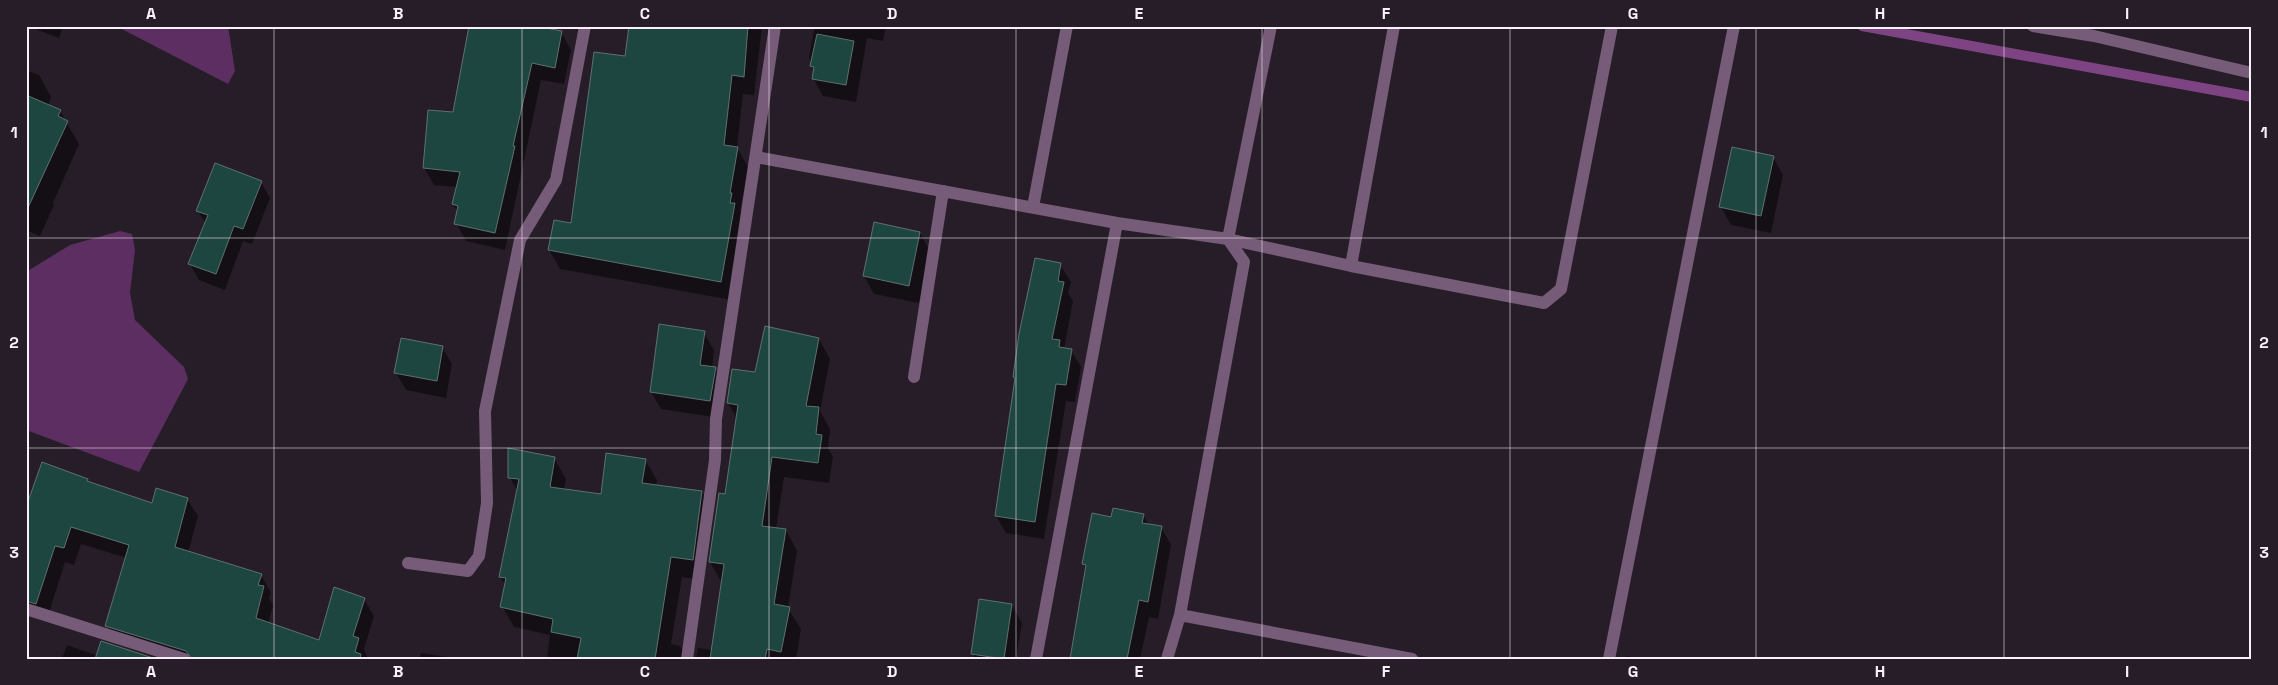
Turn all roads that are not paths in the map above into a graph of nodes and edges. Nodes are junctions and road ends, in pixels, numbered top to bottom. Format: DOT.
graph roads {
  1 [pos="585,26"];
  2 [pos="775,26"];
  3 [pos="1067,26"];
  4 [pos="1271,26"];
  5 [pos="1394,26"];
  6 [pos="1612,26"];
  7 [pos="1734,26"];
  8 [pos="2033,26"];
  9 [pos="2252,73"];
  10 [pos="756,157"];
  11 [pos="943,191"];
  12 [pos="1033,208"];
  13 [pos="1118,223"];
  14 [pos="1228,239"];
  15 [pos="1351,266"];
  16 [pos="914,377"];
  17 [pos="408,563"];
  18 [pos="26,609"];
  19 [pos="1180,615"];
  20 [pos="184,659"];
  21 [pos="687,659"];
  22 [pos="1036,659"];
  23 [pos="1167,659"];
  24 [pos="1412,659"];
  25 [pos="1609,659"];
  1 -- 17 [label="street"];
  2 -- 10 [label="street"];
  3 -- 12 [label="street"];
  4 -- 14 [label="street"];
  5 -- 15 [label="street"];
  6 -- 15 [label="street"];
  7 -- 25 [label="street"];
  8 -- 9 [label="street"];
  10 -- 11 [label="street"];
  10 -- 21 [label="street"];
  11 -- 12 [label="street"];
  11 -- 16 [label="street"];
  12 -- 13 [label="street"];
  13 -- 14 [label="street"];
  13 -- 22 [label="street"];
  14 -- 15 [label="street"];
  14 -- 19 [label="street"];
  18 -- 20 [label="street"];
  19 -- 23 [label="street"];
  19 -- 24 [label="street"];
}
